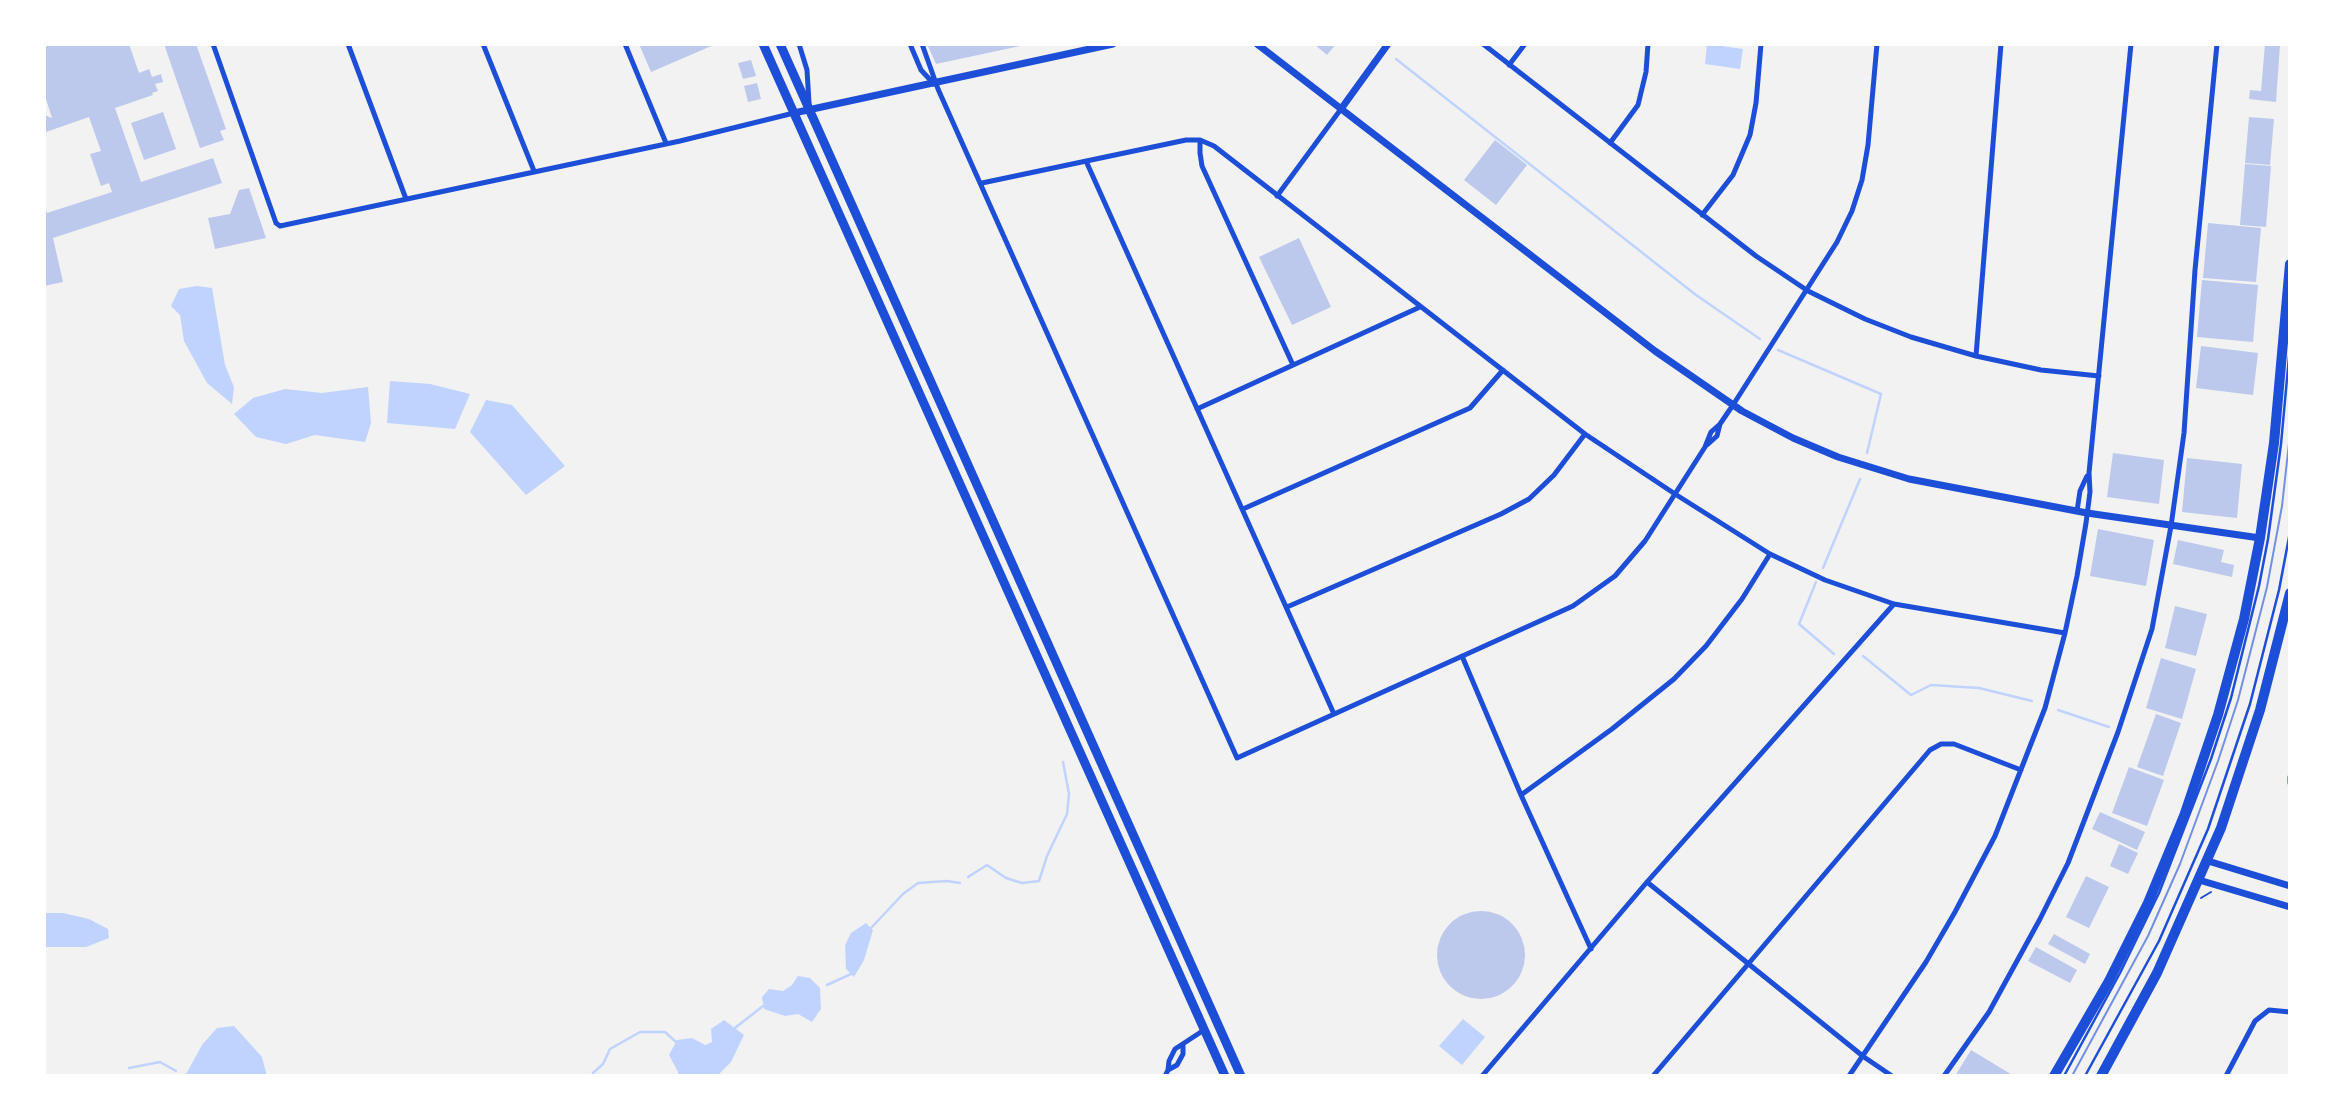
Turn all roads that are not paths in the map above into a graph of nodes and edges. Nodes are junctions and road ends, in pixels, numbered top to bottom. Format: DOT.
graph roads {
  1 [pos="213,44"];
  2 [pos="348,44"];
  3 [pos="483,44"];
  4 [pos="625,44"];
  5 [pos="763,44"];
  6 [pos="780,44"];
  7 [pos="799,44"];
  8 [pos="911,44"];
  9 [pos="922,44"];
  10 [pos="1113,44"];
  11 [pos="1257,44"];
  12 [pos="1388,44"];
  13 [pos="1483,44"];
  14 [pos="1525,44"];
  15 [pos="1648,44"];
  16 [pos="1761,44"];
  17 [pos="1877,44"];
  18 [pos="2001,44"];
  19 [pos="2131,44"];
  20 [pos="2217,44"];
  21 [pos="1508,65"];
  22 [pos="936,84"];
  23 [pos="1341,109"];
  24 [pos="810,110"];
  25 [pos="794,113"];
  26 [pos="1200,139"];
  27 [pos="666,143"];
  28 [pos="1610,143"];
  29 [pos="1086,161"];
  30 [pos="534,172"];
  31 [pos="982,183"];
  32 [pos="1277,196"];
  33 [pos="406,199"];
  34 [pos="1702,215"];
  35 [pos="2290,264"];
  36 [pos="1808,291"];
  37 [pos="1420,307"];
  38 [pos="2290,346"];
  39 [pos="1976,356"];
  40 [pos="1293,365"];
  41 [pos="1503,370"];
  42 [pos="2099,376"];
  43 [pos="1733,405"];
  44 [pos="1197,409"];
  45 [pos="1585,434"];
  46 [pos="2088,473"];
  47 [pos="1675,494"];
  48 [pos="1243,509"];
  49 [pos="2077,511"];
  50 [pos="2087,513"];
  51 [pos="2171,526"];
  52 [pos="2290,532"];
  53 [pos="2260,538"];
  54 [pos="1770,554"];
  55 [pos="2290,593"];
  56 [pos="1894,604"];
  57 [pos="1287,607"];
  58 [pos="2288,617"];
  59 [pos="2065,633"];
  60 [pos="1462,656"];
  61 [pos="1334,714"];
  62 [pos="2021,769"];
  63 [pos="2290,778"];
  64 [pos="2290,783"];
  65 [pos="1521,795"];
  66 [pos="2208,861"];
  67 [pos="2199,880"];
  68 [pos="1647,882"];
  69 [pos="2290,886"];
  70 [pos="2290,907"];
  71 [pos="1591,949"];
  72 [pos="1749,964"];
  73 [pos="2290,1013"];
  74 [pos="1204,1030"];
  75 [pos="1864,1057"];
  76 [pos="1166,1073"];
  77 [pos="1224,1076"];
  78 [pos="1241,1076"];
  79 [pos="1482,1076"];
  80 [pos="1653,1076"];
  81 [pos="1849,1076"];
  82 [pos="1892,1076"];
  83 [pos="1944,1076"];
  84 [pos="2054,1076"];
  85 [pos="2064,1076"];
  86 [pos="2085,1076"];
  87 [pos="2101,1076"];
  88 [pos="2226,1076"];
  1 -- 33 [label="street"];
  2 -- 33 [label="street"];
  3 -- 30 [label="street"];
  4 -- 27 [label="street"];
  5 -- 25 [label="main road"];
  6 -- 24 [label="main road"];
  7 -- 24 [label="street"];
  8 -- 22 [label="street"];
  9 -- 22 [label="street"];
  10 -- 22 [label="street"];
  11 -- 23 [label="street"];
  12 -- 23 [label="street"];
  13 -- 21 [label="street"];
  14 -- 21 [label="street"];
  15 -- 28 [label="street"];
  16 -- 34 [label="street"];
  17 -- 36 [label="street"];
  18 -- 39 [label="street"];
  19 -- 42 [label="street"];
  20 -- 51 [label="street"];
  21 -- 28 [label="street"];
  22 -- 24 [label="street"];
  22 -- 31 [label="street"];
  23 -- 32 [label="street"];
  23 -- 43 [label="street"];
  24 -- 25 [label="street"];
  24 -- 78 [label="main road"];
  25 -- 27 [label="street"];
  25 -- 74 [label="main road"];
  26 -- 29 [label="street"];
  26 -- 32 [label="street"];
  26 -- 40 [label="street"];
  27 -- 30 [label="street"];
  28 -- 34 [label="street"];
  29 -- 31 [label="street"];
  29 -- 44 [label="street"];
  30 -- 33 [label="street"];
  31 -- 61 [label="street"];
  32 -- 37 [label="street"];
  34 -- 36 [label="street"];
  35 -- 53 [label="highway"];
  36 -- 39 [label="street"];
  36 -- 43 [label="street"];
  37 -- 40 [label="street"];
  37 -- 41 [label="street"];
  38 -- 85 [label="lane"];
  39 -- 42 [label="street"];
  40 -- 44 [label="street"];
  41 -- 45 [label="street"];
  41 -- 48 [label="street"];
  42 -- 46 [label="street"];
  43 -- 47 [label="street"];
  43 -- 49 [label="street"];
  44 -- 48 [label="street"];
  45 -- 47 [label="street"];
  45 -- 57 [label="street"];
  46 -- 49 [label="street"];
  46 -- 50 [label="street"];
  47 -- 54 [label="street"];
  47 -- 60 [label="street"];
  48 -- 57 [label="street"];
  49 -- 50 [label="street"];
  50 -- 51 [label="street"];
  50 -- 59 [label="street"];
  51 -- 53 [label="street"];
  51 -- 83 [label="street"];
  52 -- 86 [label="lane"];
  53 -- 84 [label="highway"];
  54 -- 56 [label="street"];
  54 -- 65 [label="street"];
  55 -- 58 [label="highway"];
  56 -- 59 [label="street"];
  56 -- 68 [label="street"];
  57 -- 61 [label="street"];
  58 -- 66 [label="highway"];
  59 -- 62 [label="street"];
  60 -- 61 [label="street"];
  60 -- 65 [label="street"];
  62 -- 72 [label="street"];
  62 -- 75 [label="street"];
  63 -- 64 [label="street"];
  65 -- 71 [label="street"];
  66 -- 67 [label="highway"];
  66 -- 69 [label="street"];
  67 -- 70 [label="street"];
  67 -- 87 [label="highway"];
  68 -- 71 [label="street"];
  68 -- 72 [label="street"];
  71 -- 79 [label="street"];
  72 -- 75 [label="street"];
  72 -- 80 [label="street"];
  73 -- 88 [label="street"];
  74 -- 76 [label="street"];
  74 -- 77 [label="main road"];
  75 -- 81 [label="street"];
  75 -- 82 [label="street"];
}
